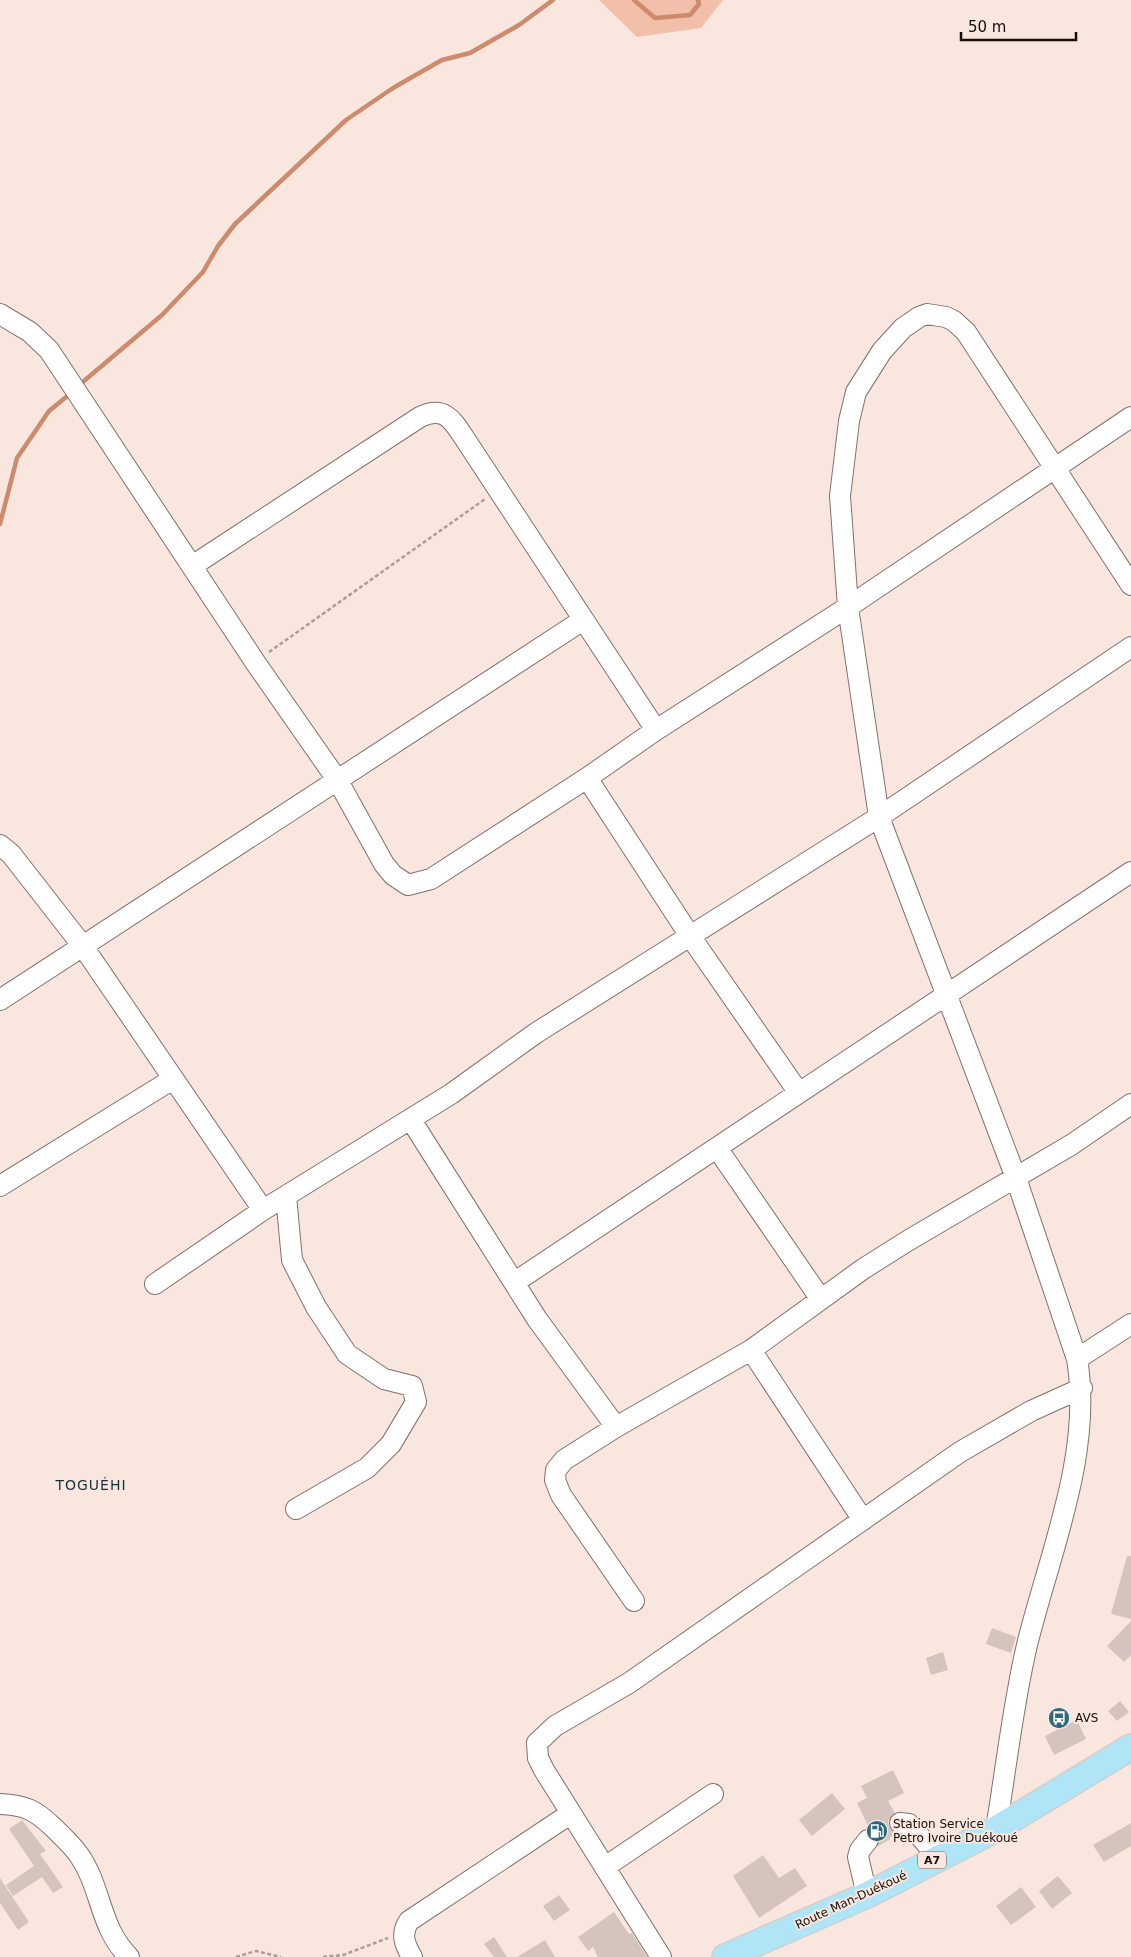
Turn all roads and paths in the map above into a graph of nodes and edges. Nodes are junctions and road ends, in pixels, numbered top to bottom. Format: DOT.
graph roads {
  1 [pos="0,314"];
  2 [pos="1131,417"];
  3 [pos="1056,469"];
  4 [pos="498,490"];
  5 [pos="192,566"];
  6 [pos="1131,585"];
  7 [pos="848,607"];
  8 [pos="583,620"];
  9 [pos="1131,647"];
  10 [pos="255,662"];
  11 [pos="656,730"];
  12 [pos="587,778"];
  13 [pos="338,781"];
  14 [pos="879,817"];
  15 [pos="0,845"];
  16 [pos="1131,872"];
  17 [pos="690,936"];
  18 [pos="82,945"];
  19 [pos="948,994"];
  20 [pos="0,1000"];
  21 [pos="173,1080"];
  22 [pos="799,1092"];
  23 [pos="1131,1104"];
  24 [pos="411,1120"];
  25 [pos="717,1148"];
  26 [pos="1016,1178"];
  27 [pos="0,1186"];
  28 [pos="286,1196"];
  29 [pos="263,1210"];
  30 [pos="515,1282"];
  31 [pos="155,1284"];
  32 [pos="820,1298"];
  33 [pos="1131,1324"];
  34 [pos="751,1350"];
  35 [pos="1077,1359"];
  36 [pos="1082,1388"];
  37 [pos="616,1427"];
  38 [pos="296,1509"];
  39 [pos="864,1520"];
  40 [pos="634,1601"];
  41 [pos="1131,1747"];
  42 [pos="713,1794"];
  43 [pos="0,1804"];
  44 [pos="570,1814"];
  45 [pos="900,1823"];
  46 [pos="996,1829"];
  47 [pos="868,1840"];
  48 [pos="938,1857"];
  49 [pos="605,1867"];
  50 [pos="867,1895"];
  51 [pos="404,1932"];
  52 [pos="130,1957"];
  53 [pos="236,1957"];
  54 [pos="281,1957"];
  55 [pos="323,1957"];
  56 [pos="412,1957"];
  57 [pos="661,1957"];
  58 [pos="725,1957"];
  1 -- 5 [label="street"];
  2 -- 3 [label="street"];
  3 -- 6 [label="street"];
  3 -- 7 [label="street"];
  3 -- 7 [label="street"];
  4 -- 5 [label="street"];
  4 -- 8 [label="street"];
  4 -- 10 [label="path"];
  5 -- 10 [label="street"];
  7 -- 11 [label="street"];
  7 -- 14 [label="street"];
  8 -- 11 [label="street"];
  8 -- 13 [label="street"];
  9 -- 14 [label="street"];
  10 -- 13 [label="street"];
  11 -- 12 [label="street"];
  12 -- 13 [label="street"];
  12 -- 17 [label="street"];
  13 -- 18 [label="street"];
  14 -- 17 [label="street"];
  14 -- 19 [label="street"];
  15 -- 18 [label="street"];
  16 -- 19 [label="street"];
  17 -- 22 [label="street"];
  17 -- 24 [label="street"];
  18 -- 20 [label="street"];
  18 -- 21 [label="street"];
  19 -- 22 [label="street"];
  19 -- 26 [label="street"];
  21 -- 27 [label="street"];
  21 -- 29 [label="street"];
  22 -- 25 [label="street"];
  23 -- 26 [label="street"];
  24 -- 28 [label="street"];
  24 -- 30 [label="street"];
  25 -- 30 [label="street"];
  25 -- 32 [label="street"];
  26 -- 32 [label="street"];
  26 -- 35 [label="street"];
  28 -- 29 [label="street"];
  28 -- 38 [label="street"];
  29 -- 31 [label="street"];
  30 -- 37 [label="street"];
  32 -- 34 [label="street"];
  33 -- 35 [label="street"];
  34 -- 37 [label="street"];
  34 -- 39 [label="street"];
  35 -- 36 [label="street"];
  36 -- 39 [label="street"];
  36 -- 46 [label="street"];
  37 -- 40 [label="street"];
  39 -- 44 [label="street"];
  41 -- 46 [label="main road, Route Man-Duékoué / A7"];
  42 -- 49 [label="street"];
  43 -- 52 [label="street"];
  44 -- 49 [label="street"];
  44 -- 51 [label="street"];
  45 -- 48 [label="street"];
  46 -- 48 [label="main road, Route Man-Duékoué / A7"];
  47 -- 50 [label="street"];
  48 -- 50 [label="main road, Route Man-Duékoué / A7"];
  49 -- 57 [label="street"];
  50 -- 58 [label="main road, Route Man-Duékoué / A7"];
  51 -- 55 [label="path"];
  51 -- 56 [label="street"];
  53 -- 54 [label="path"];
}
